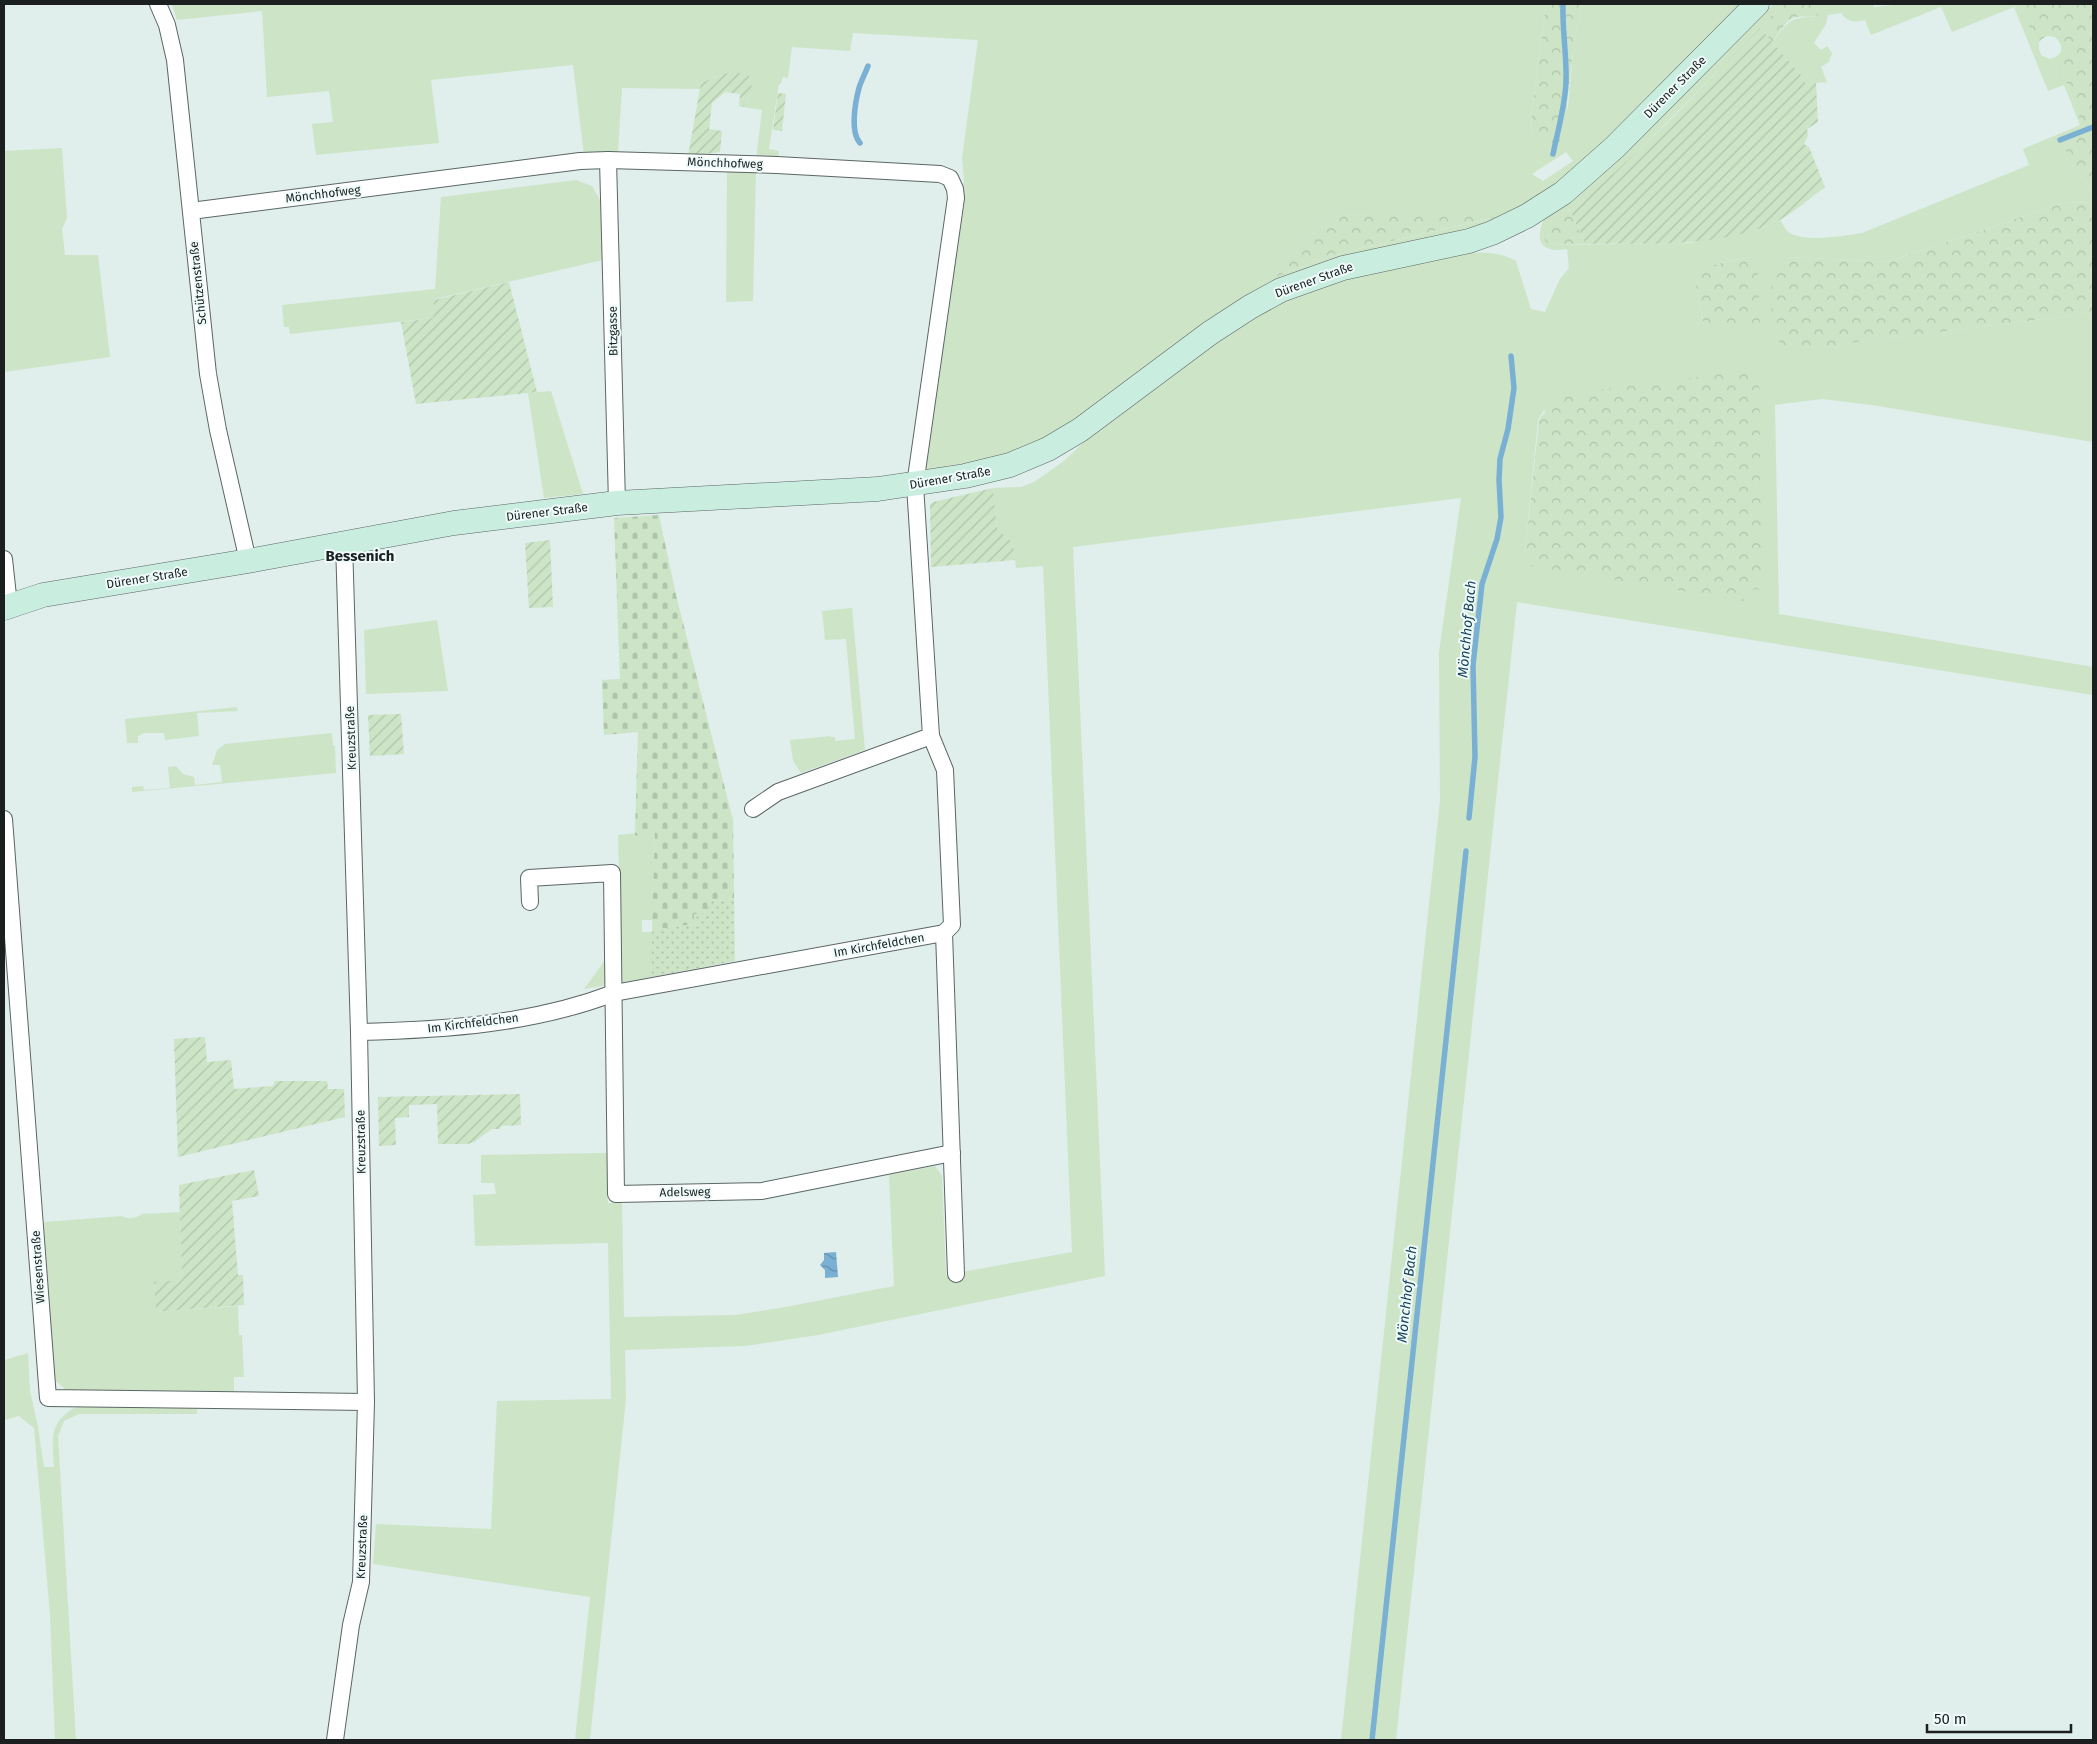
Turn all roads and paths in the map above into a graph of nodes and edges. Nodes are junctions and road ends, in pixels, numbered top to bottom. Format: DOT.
graph roads {
  1 [pos="158,4"];
  2 [pos="1757,4"];
  3 [pos="608,160"];
  4 [pos="191,211"];
  5 [pos="915,485"];
  6 [pos="617,503"];
  7 [pos="344,543"];
  8 [pos="4,559"];
  9 [pos="248,562"];
  10 [pos="6,606"];
  11 [pos="931,736"];
  12 [pos="753,809"];
  13 [pos="4,819"];
  14 [pos="530,902"];
  15 [pos="944,933"];
  16 [pos="614,993"];
  17 [pos="359,1032"];
  18 [pos="952,1153"];
  19 [pos="956,1274"];
  20 [pos="366,1402"];
  21 [pos="335,1740"];
  1 -- 4 [label="street, Schützenstraße"];
  2 -- 5 [label="street, Dürener Straße"];
  3 -- 4 [label="street, Mönchhofweg"];
  3 -- 5 [label="street, Mönchhofweg"];
  3 -- 6 [label="street, Bitzgasse"];
  4 -- 9 [label="street, Schützenstraße"];
  5 -- 6 [label="street, Dürener Straße"];
  5 -- 11 [label="street"];
  6 -- 7 [label="street, Dürener Straße"];
  7 -- 9 [label="street, Dürener Straße"];
  7 -- 17 [label="street, Kreuzstraße"];
  8 -- 10 [label="street"];
  9 -- 10 [label="street, Dürener Straße"];
  11 -- 12 [label="street"];
  11 -- 15 [label="street"];
  13 -- 20 [label="street, Wiesenstraße"];
  14 -- 16 [label="street"];
  15 -- 16 [label="street, Im Kirchfeldchen"];
  15 -- 18 [label="street"];
  16 -- 17 [label="street, Im Kirchfeldchen"];
  16 -- 18 [label="street, Adelsweg"];
  17 -- 20 [label="street, Kreuzstraße"];
  18 -- 19 [label="street"];
  20 -- 21 [label="street, Kreuzstraße"];
}
